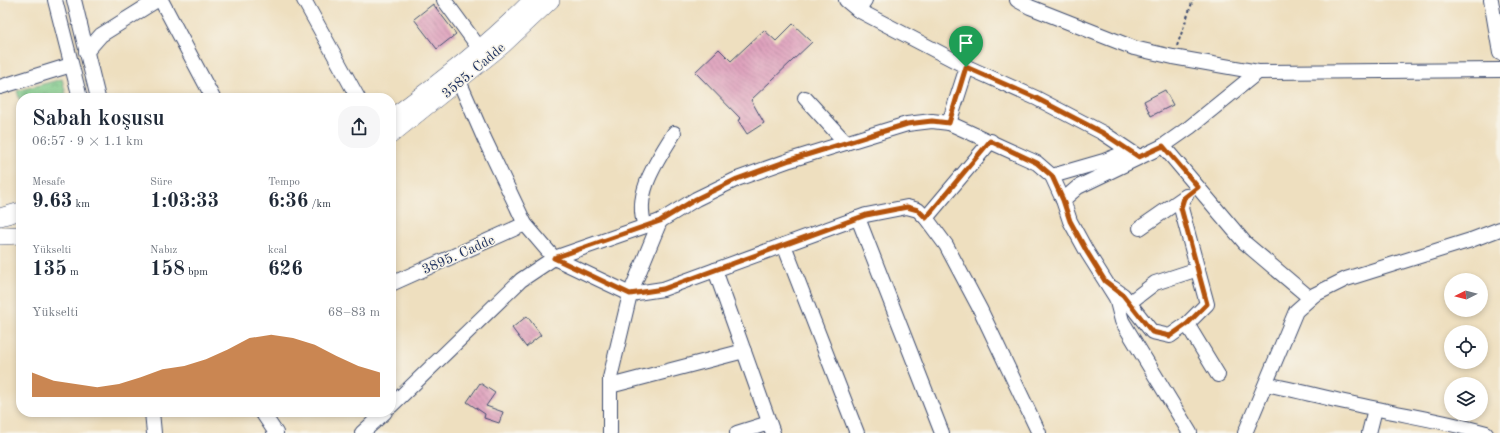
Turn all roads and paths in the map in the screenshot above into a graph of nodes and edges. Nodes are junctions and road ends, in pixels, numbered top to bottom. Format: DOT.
graph roads {
  1 [pos="55,0"];
  2 [pos="74,0"];
  3 [pos="157,0"];
  4 [pos="161,0"];
  5 [pos="304,0"];
  6 [pos="444,0"];
  7 [pos="532,0"];
  8 [pos="551,0"];
  9 [pos="846,0"];
  10 [pos="1017,0"];
  11 [pos="1193,0"];
  12 [pos="1491,0"];
  13 [pos="862,5"];
  14 [pos="480,49"];
  15 [pos="86,52"];
  16 [pos="1500,53"];
  17 [pos="1173,57"];
  18 [pos="72,65"];
  19 [pos="966,67"];
  20 [pos="1500,70"];
  21 [pos="1258,72"];
  22 [pos="459,81"];
  23 [pos="0,87"];
  24 [pos="79,93"];
  25 [pos="97,93"];
  26 [pos="210,93"];
  27 [pos="355,93"];
  28 [pos="805,98"];
  29 [pos="396,114"];
  30 [pos="949,123"];
  31 [pos="396,131"];
  32 [pos="674,133"];
  33 [pos="990,141"];
  34 [pos="846,143"];
  35 [pos="1163,146"];
  36 [pos="1134,154"];
  37 [pos="1052,176"];
  38 [pos="1198,187"];
  39 [pos="1184,198"];
  40 [pos="1063,200"];
  41 [pos="16,212"];
  42 [pos="0,217"];
  43 [pos="858,218"];
  44 [pos="926,218"];
  45 [pos="660,221"];
  46 [pos="525,224"];
  47 [pos="645,226"];
  48 [pos="1140,228"];
  49 [pos="1500,229"];
  50 [pos="16,235"];
  51 [pos="0,236"];
  52 [pos="784,245"];
  53 [pos="554,258"];
  54 [pos="1198,269"];
  55 [pos="715,270"];
  56 [pos="1105,281"];
  57 [pos="396,282"];
  58 [pos="630,294"];
  59 [pos="1310,298"];
  60 [pos="1129,303"];
  61 [pos="1187,324"];
  62 [pos="744,351"];
  63 [pos="1218,375"];
  64 [pos="1266,384"];
  65 [pos="610,386"];
  66 [pos="396,401"];
  67 [pos="1374,409"];
  68 [pos="152,417"];
  69 [pos="265,417"];
  70 [pos="380,417"];
  71 [pos="771,428"];
  72 [pos="1038,432"];
  73 [pos="154,433"];
  74 [pos="276,433"];
  75 [pos="362,433"];
  76 [pos="610,433"];
  77 [pos="737,433"];
  78 [pos="857,433"];
  79 [pos="942,433"];
  80 [pos="1190,433"];
  81 [pos="1245,433"];
  82 [pos="1369,433"];
  83 [pos="1486,433"];
  1 -- 18 [label="street"];
  2 -- 15 [label="street"];
  3 -- 15 [label="street"];
  4 -- 26 [label="street"];
  5 -- 27 [label="street"];
  6 -- 14 [label="street"];
  7 -- 14 [label="main road, 3585. Cadde"];
  8 -- 22 [label="main road, 3585. Cadde"];
  9 -- 13 [label="street"];
  10 -- 17 [label="street"];
  11 -- 17 [label="path"];
  12 -- 16 [label="street"];
  13 -- 19 [label="street"];
  14 -- 29 [label="main road, 3585. Cadde"];
  15 -- 25 [label="street"];
  17 -- 21 [label="street"];
  18 -- 23 [label="street"];
  18 -- 24 [label="street"];
  19 -- 30 [label="street"];
  19 -- 36 [label="street"];
  20 -- 21 [label="street"];
  21 -- 35 [label="street"];
  22 -- 31 [label="main road, 3585. Cadde"];
  22 -- 46 [label="street"];
  28 -- 34 [label="street"];
  30 -- 33 [label="street"];
  30 -- 34 [label="street"];
  32 -- 47 [label="street"];
  33 -- 37 [label="street"];
  33 -- 44 [label="street"];
  34 -- 45 [label="street"];
  35 -- 36 [label="street"];
  35 -- 38 [label="street"];
  36 -- 37 [label="street"];
  36 -- 40 [label="street"];
  37 -- 40 [label="street"];
  38 -- 39 [label="street"];
  38 -- 59 [label="street"];
  39 -- 48 [label="street"];
  39 -- 54 [label="street"];
  40 -- 56 [label="street"];
  41 -- 42 [label="main road"];
  43 -- 44 [label="street"];
  43 -- 52 [label="street"];
  43 -- 79 [label="street"];
  44 -- 72 [label="street"];
  45 -- 47 [label="street"];
  45 -- 58 [label="street"];
  46 -- 53 [label="street"];
  46 -- 57 [label="street, 3895. Cadde"];
  47 -- 53 [label="street"];
  49 -- 59 [label="street"];
  50 -- 51 [label="main road"];
  52 -- 55 [label="street"];
  52 -- 78 [label="street"];
  53 -- 58 [label="street"];
  53 -- 66 [label="street"];
  54 -- 60 [label="street"];
  54 -- 61 [label="street"];
  55 -- 58 [label="street"];
  55 -- 62 [label="street"];
  56 -- 60 [label="street"];
  56 -- 80 [label="street"];
  58 -- 65 [label="street"];
  59 -- 64 [label="street"];
  60 -- 61 [label="street"];
  61 -- 63 [label="street"];
  62 -- 65 [label="street"];
  62 -- 71 [label="street"];
  64 -- 67 [label="street"];
  64 -- 81 [label="street"];
  65 -- 76 [label="street"];
  67 -- 82 [label="street"];
  67 -- 83 [label="street"];
  68 -- 73 [label="street"];
  69 -- 74 [label="street"];
  70 -- 75 [label="street"];
  71 -- 77 [label="street"];
}
